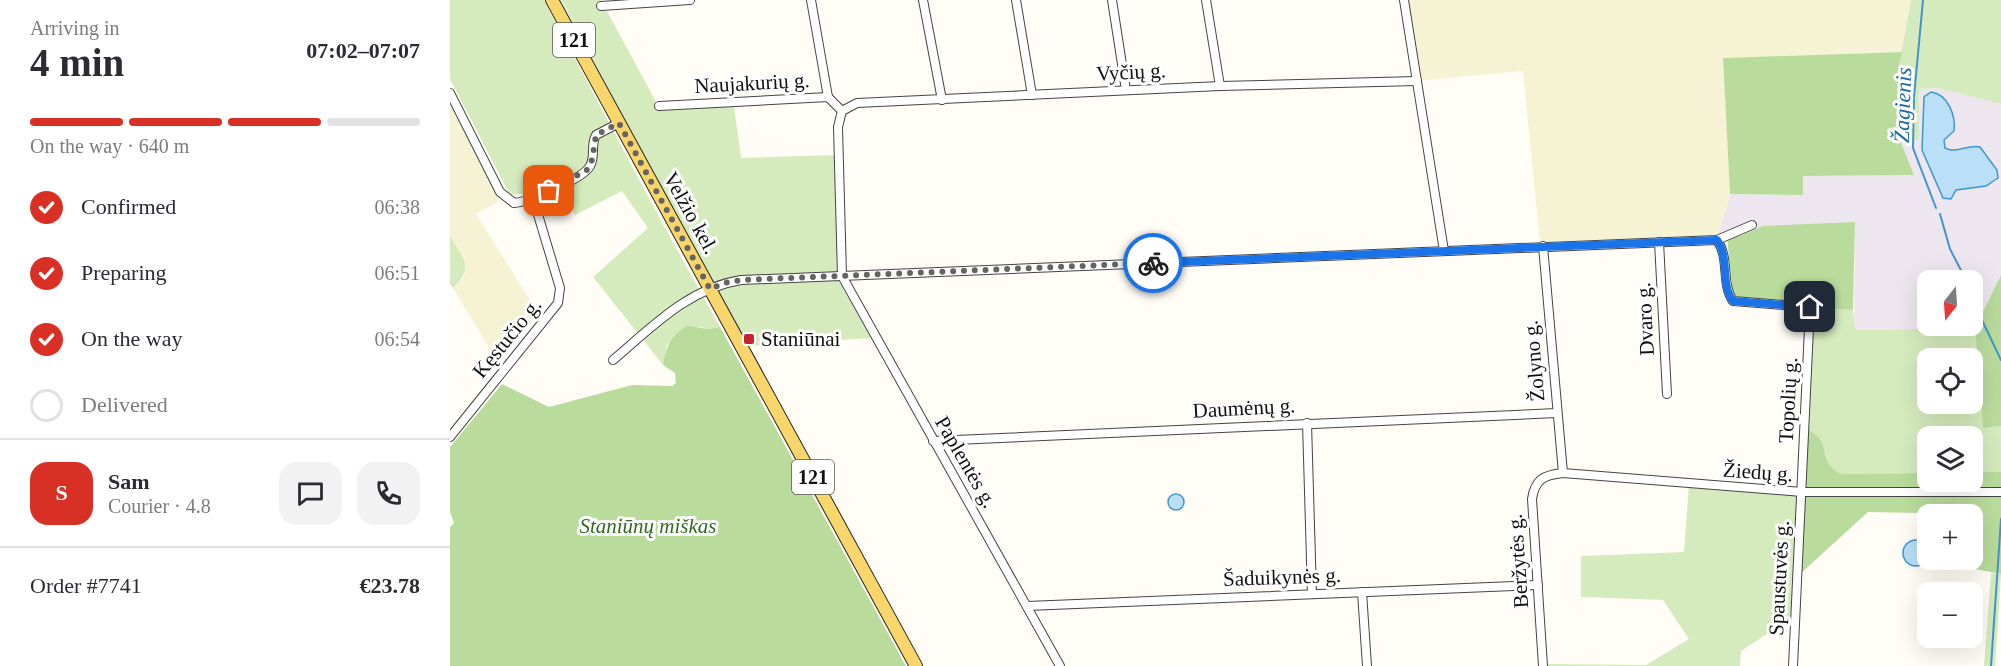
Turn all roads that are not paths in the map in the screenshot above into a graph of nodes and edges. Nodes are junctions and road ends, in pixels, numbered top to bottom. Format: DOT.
graph roads {
  1 [pos="552,0"];
  2 [pos="690,0"];
  3 [pos="812,0"];
  4 [pos="923,0"];
  5 [pos="1016,0"];
  6 [pos="1112,0"];
  7 [pos="1206,0"];
  8 [pos="1404,0"];
  9 [pos="601,6"];
  10 [pos="1417,81"];
  11 [pos="1220,86"];
  12 [pos="1126,90"];
  13 [pos="450,93"];
  14 [pos="1032,95"];
  15 [pos="828,97"];
  16 [pos="942,100"];
  17 [pos="659,106"];
  18 [pos="842,111"];
  19 [pos="619,123"];
  20 [pos="533,198"];
  21 [pos="1752,225"];
  22 [pos="1717,240"];
  23 [pos="1659,242"];
  24 [pos="1543,246"];
  25 [pos="1444,251"];
  26 [pos="842,276"];
  27 [pos="710,289"];
  28 [pos="613,360"];
  29 [pos="1667,394"];
  30 [pos="1557,413"];
  31 [pos="1307,423"];
  32 [pos="450,437"];
  33 [pos="933,441"];
  34 [pos="1563,473"];
  35 [pos="1802,492"];
  36 [pos="2001,492"];
  37 [pos="1538,585"];
  38 [pos="1362,592"];
  39 [pos="1312,594"];
  40 [pos="1027,606"];
  41 [pos="916,666"];
  42 [pos="1060,666"];
  43 [pos="1367,666"];
  44 [pos="1543,666"];
  45 [pos="1793,666"];
  1 -- 19 [label="main road, Velžio kel. / 121"];
  2 -- 9 [label="street"];
  3 -- 15 [label="street"];
  4 -- 16 [label="street"];
  5 -- 14 [label="street"];
  6 -- 12 [label="street"];
  7 -- 11 [label="street"];
  8 -- 10 [label="street"];
  10 -- 11 [label="street, Vyčių g."];
  10 -- 25 [label="street"];
  11 -- 12 [label="street, Vyčių g."];
  12 -- 14 [label="street, Vyčių g."];
  13 -- 20 [label="street"];
  14 -- 16 [label="street, Vyčių g."];
  15 -- 17 [label="street, Naujakurių g."];
  15 -- 18 [label="street, Naujakurių g."];
  16 -- 18 [label="street, Vyčių g."];
  18 -- 26 [label="street"];
  19 -- 20 [label="street"];
  19 -- 27 [label="main road, Velžio kel. / 121"];
  20 -- 32 [label="street, Kęstučio g."];
  21 -- 22 [label="street"];
  22 -- 23 [label="street"];
  22 -- 35 [label="street, Topolių g."];
  23 -- 24 [label="street"];
  23 -- 29 [label="street, Dvaro g."];
  24 -- 25 [label="street"];
  24 -- 30 [label="street, Žolyno g."];
  25 -- 26 [label="street"];
  26 -- 27 [label="street"];
  26 -- 33 [label="street, Paplentės g."];
  27 -- 28 [label="street"];
  27 -- 41 [label="main road, Velžio kel. / 121"];
  30 -- 31 [label="street, Daumėnų g."];
  30 -- 34 [label="street, Žolyno g."];
  31 -- 33 [label="street, Daumėnų g."];
  31 -- 39 [label="street"];
  33 -- 40 [label="street, Paplentės g."];
  34 -- 35 [label="street, Žiedų g."];
  34 -- 37 [label="street, Beržytės g."];
  35 -- 36 [label="street, Žiedų g."];
  35 -- 45 [label="street, Spaustuvės g."];
  37 -- 38 [label="street, Šaduikynės g."];
  37 -- 44 [label="street, Beržytės g."];
  38 -- 39 [label="street, Šaduikynės g."];
  38 -- 43 [label="street"];
  39 -- 40 [label="street, Šaduikynės g."];
  40 -- 42 [label="street, Paplentės g."];
}
